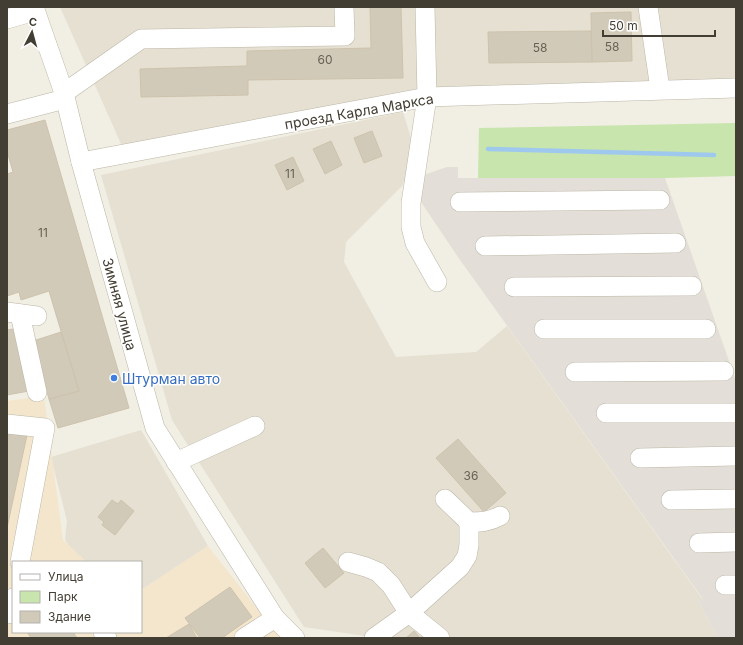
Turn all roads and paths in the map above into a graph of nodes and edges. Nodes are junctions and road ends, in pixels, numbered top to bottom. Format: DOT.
graph roads {
  1 [pos="344,7"];
  2 [pos="425,7"];
  3 [pos="648,7"];
  4 [pos="34,9"];
  5 [pos="7,19"];
  6 [pos="736,88"];
  7 [pos="660,89"];
  8 [pos="64,96"];
  9 [pos="427,97"];
  10 [pos="7,114"];
  11 [pos="81,162"];
  12 [pos="660,200"];
  13 [pos="460,202"];
  14 [pos="676,243"];
  15 [pos="485,246"];
  16 [pos="437,282"];
  17 [pos="692,286"];
  18 [pos="514,287"];
  19 [pos="22,314"];
  20 [pos="544,329"];
  21 [pos="706,329"];
  22 [pos="724,371"];
  23 [pos="575,372"];
  24 [pos="37,392"];
  25 [pos="606,413"];
  26 [pos="736,413"];
  27 [pos="7,424"];
  28 [pos="256,426"];
  29 [pos="736,456"];
  30 [pos="640,458"];
  31 [pos="176,462"];
  32 [pos="445,499"];
  33 [pos="736,499"];
  34 [pos="671,500"];
  35 [pos="500,516"];
  36 [pos="469,522"];
  37 [pos="736,542"];
  38 [pos="699,543"];
  39 [pos="20,561"];
  40 [pos="348,562"];
  41 [pos="12,601"];
  42 [pos="409,612"];
  43 [pos="7,614"];
  44 [pos="275,618"];
  45 [pos="244,638"];
  46 [pos="295,638"];
  47 [pos="374,638"];
  48 [pos="440,638"];
  1 -- 8 [label="street"];
  2 -- 9 [label="street"];
  3 -- 7 [label="street"];
  4 -- 5 [label="street"];
  4 -- 8 [label="street, Зимняя улица"];
  6 -- 7 [label="street, проезд Карла Маркса"];
  7 -- 9 [label="street, проезд Карла Маркса"];
  8 -- 10 [label="street"];
  8 -- 11 [label="street, Зимняя улица"];
  9 -- 11 [label="street, проезд Карла Маркса"];
  9 -- 16 [label="street"];
  11 -- 31 [label="street, Зимняя улица"];
  12 -- 13 [label="street"];
  14 -- 15 [label="street"];
  17 -- 18 [label="street"];
  19 -- 24 [label="street"];
  20 -- 21 [label="street"];
  22 -- 23 [label="street"];
  25 -- 26 [label="street"];
  27 -- 39 [label="street"];
  28 -- 31 [label="street"];
  29 -- 30 [label="street"];
  31 -- 44 [label="street, Зимняя улица"];
  32 -- 36 [label="street"];
  33 -- 34 [label="street"];
  35 -- 36 [label="street"];
  36 -- 42 [label="street"];
  37 -- 38 [label="street"];
  40 -- 42 [label="street"];
  41 -- 43 [label="street"];
  42 -- 47 [label="street"];
  42 -- 48 [label="street"];
  44 -- 45 [label="street"];
  44 -- 46 [label="street, Зимняя улица"];
}
